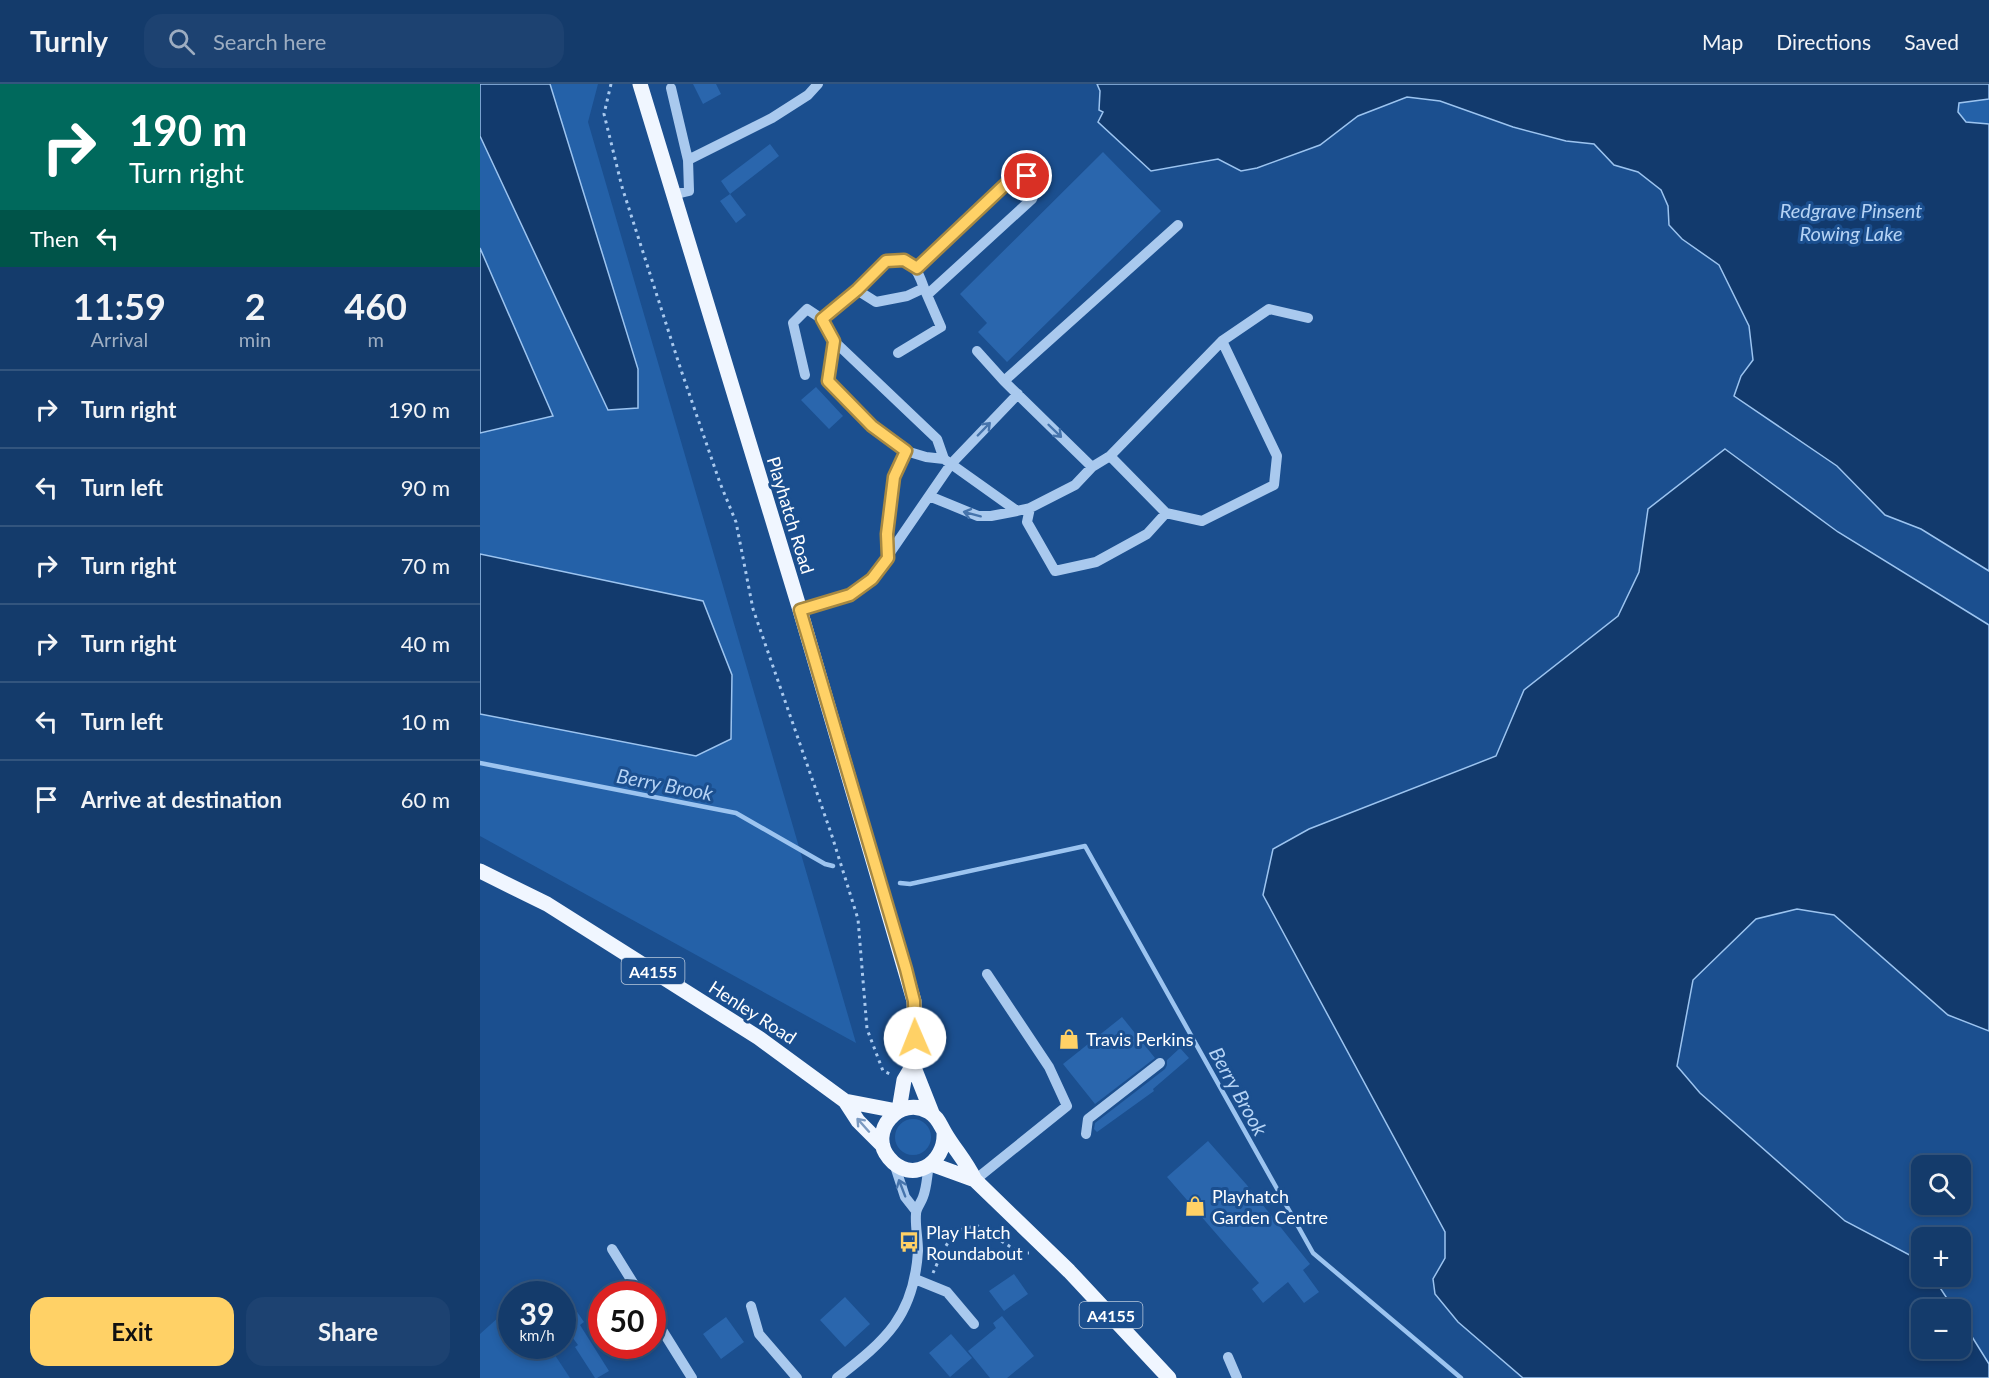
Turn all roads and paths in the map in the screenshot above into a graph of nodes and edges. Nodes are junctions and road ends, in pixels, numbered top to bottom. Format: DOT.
graph roads {
  1 [pos="611,84"];
  2 [pos="640,84"];
  3 [pos="818,84"];
  4 [pos="670,88"];
  5 [pos="687,160"];
  6 [pos="672,195"];
  7 [pos="1178,225"];
  8 [pos="917,268"];
  9 [pos="857,290"];
  10 [pos="926,291"];
  11 [pos="1308,318"];
  12 [pos="822,319"];
  13 [pos="834,341"];
  14 [pos="1222,341"];
  15 [pos="976,351"];
  16 [pos="898,353"];
  17 [pos="805,375"];
  18 [pos="1005,381"];
  19 [pos="1018,394"];
  20 [pos="906,451"];
  21 [pos="1110,456"];
  22 [pos="947,461"];
  23 [pos="1092,466"];
  24 [pos="929,496"];
  25 [pos="1030,508"];
  26 [pos="1017,511"];
  27 [pos="1166,513"];
  28 [pos="888,558"];
  29 [pos="800,610"];
  30 [pos="480,871"];
  31 [pos="987,974"];
  32 [pos="1160,1063"];
  33 [pos="912,1065"];
  34 [pos="904,1080"];
  35 [pos="844,1101"];
  36 [pos="898,1111"];
  37 [pos="932,1113"];
  38 [pos="944,1132"];
  39 [pos="1086,1134"];
  40 [pos="883,1146"];
  41 [pos="894,1163"];
  42 [pos="930,1165"];
  43 [pos="975,1180"];
  44 [pos="916,1211"];
  45 [pos="612,1249"];
  46 [pos="1051,1254"];
  47 [pos="915,1279"];
  48 [pos="632,1281"];
  49 [pos="928,1283"];
  50 [pos="751,1306"];
  51 [pos="974,1324"];
  52 [pos="666,1336"];
  53 [pos="1228,1357"];
  54 [pos="692,1378"];
  55 [pos="797,1378"];
  56 [pos="837,1378"];
  57 [pos="1169,1378"];
  58 [pos="1237,1378"];
  1 -- 34 [label="path"];
  2 -- 6 [label="main road, Playhatch Road"];
  3 -- 5 [label="street"];
  4 -- 5 [label="street"];
  5 -- 6 [label="street"];
  6 -- 29 [label="main road, Playhatch Road"];
  7 -- 18 [label="street"];
  8 -- 9 [label="street"];
  8 -- 10 [label="street"];
  8 -- 10 [label="street"];
  9 -- 10 [label="street"];
  9 -- 12 [label="street"];
  10 -- 16 [label="street"];
  11 -- 14 [label="street"];
  12 -- 13 [label="street"];
  12 -- 17 [label="street"];
  13 -- 20 [label="street"];
  13 -- 22 [label="street"];
  14 -- 21 [label="street"];
  14 -- 27 [label="street"];
  15 -- 18 [label="street"];
  18 -- 19 [label="street"];
  22 -- 19 [label="street, one-way"];
  19 -- 23 [label="street, one-way"];
  20 -- 22 [label="street"];
  20 -- 28 [label="street"];
  21 -- 23 [label="street"];
  21 -- 27 [label="street"];
  22 -- 24 [label="street"];
  22 -- 26 [label="street"];
  23 -- 25 [label="street"];
  26 -- 24 [label="street, one-way"];
  24 -- 28 [label="street"];
  25 -- 26 [label="street"];
  25 -- 27 [label="street"];
  28 -- 29 [label="street"];
  29 -- 33 [label="main road, Playhatch Road"];
  30 -- 35 [label="main road, Henley Road / A4155"];
  31 -- 43 [label="street"];
  32 -- 39 [label="street"];
  33 -- 34 [label="main road, Playhatch Road"];
  33 -- 37 [label="main road"];
  34 -- 36 [label="main road, Playhatch Road"];
  35 -- 36 [label="main road, Henley Road / A4155"];
  40 -- 35 [label="main road, Henley Road / A4155, one-way"];
  36 -- 37 [label="main road"];
  36 -- 40 [label="main road"];
  37 -- 38 [label="main road"];
  38 -- 42 [label="main road"];
  38 -- 43 [label="main road, A4155"];
  40 -- 41 [label="main road"];
  41 -- 42 [label="main road"];
  44 -- 41 [label="street, one-way"];
  42 -- 43 [label="main road, A4155"];
  42 -- 44 [label="street"];
  43 -- 46 [label="main road, A4155"];
  44 -- 47 [label="street"];
  45 -- 48 [label="street"];
  46 -- 49 [label="path"];
  46 -- 57 [label="main road, A4155"];
  47 -- 49 [label="street"];
  47 -- 56 [label="street"];
  49 -- 51 [label="street"];
  50 -- 55 [label="street"];
  52 -- 54 [label="street"];
  53 -- 58 [label="street"];
}
